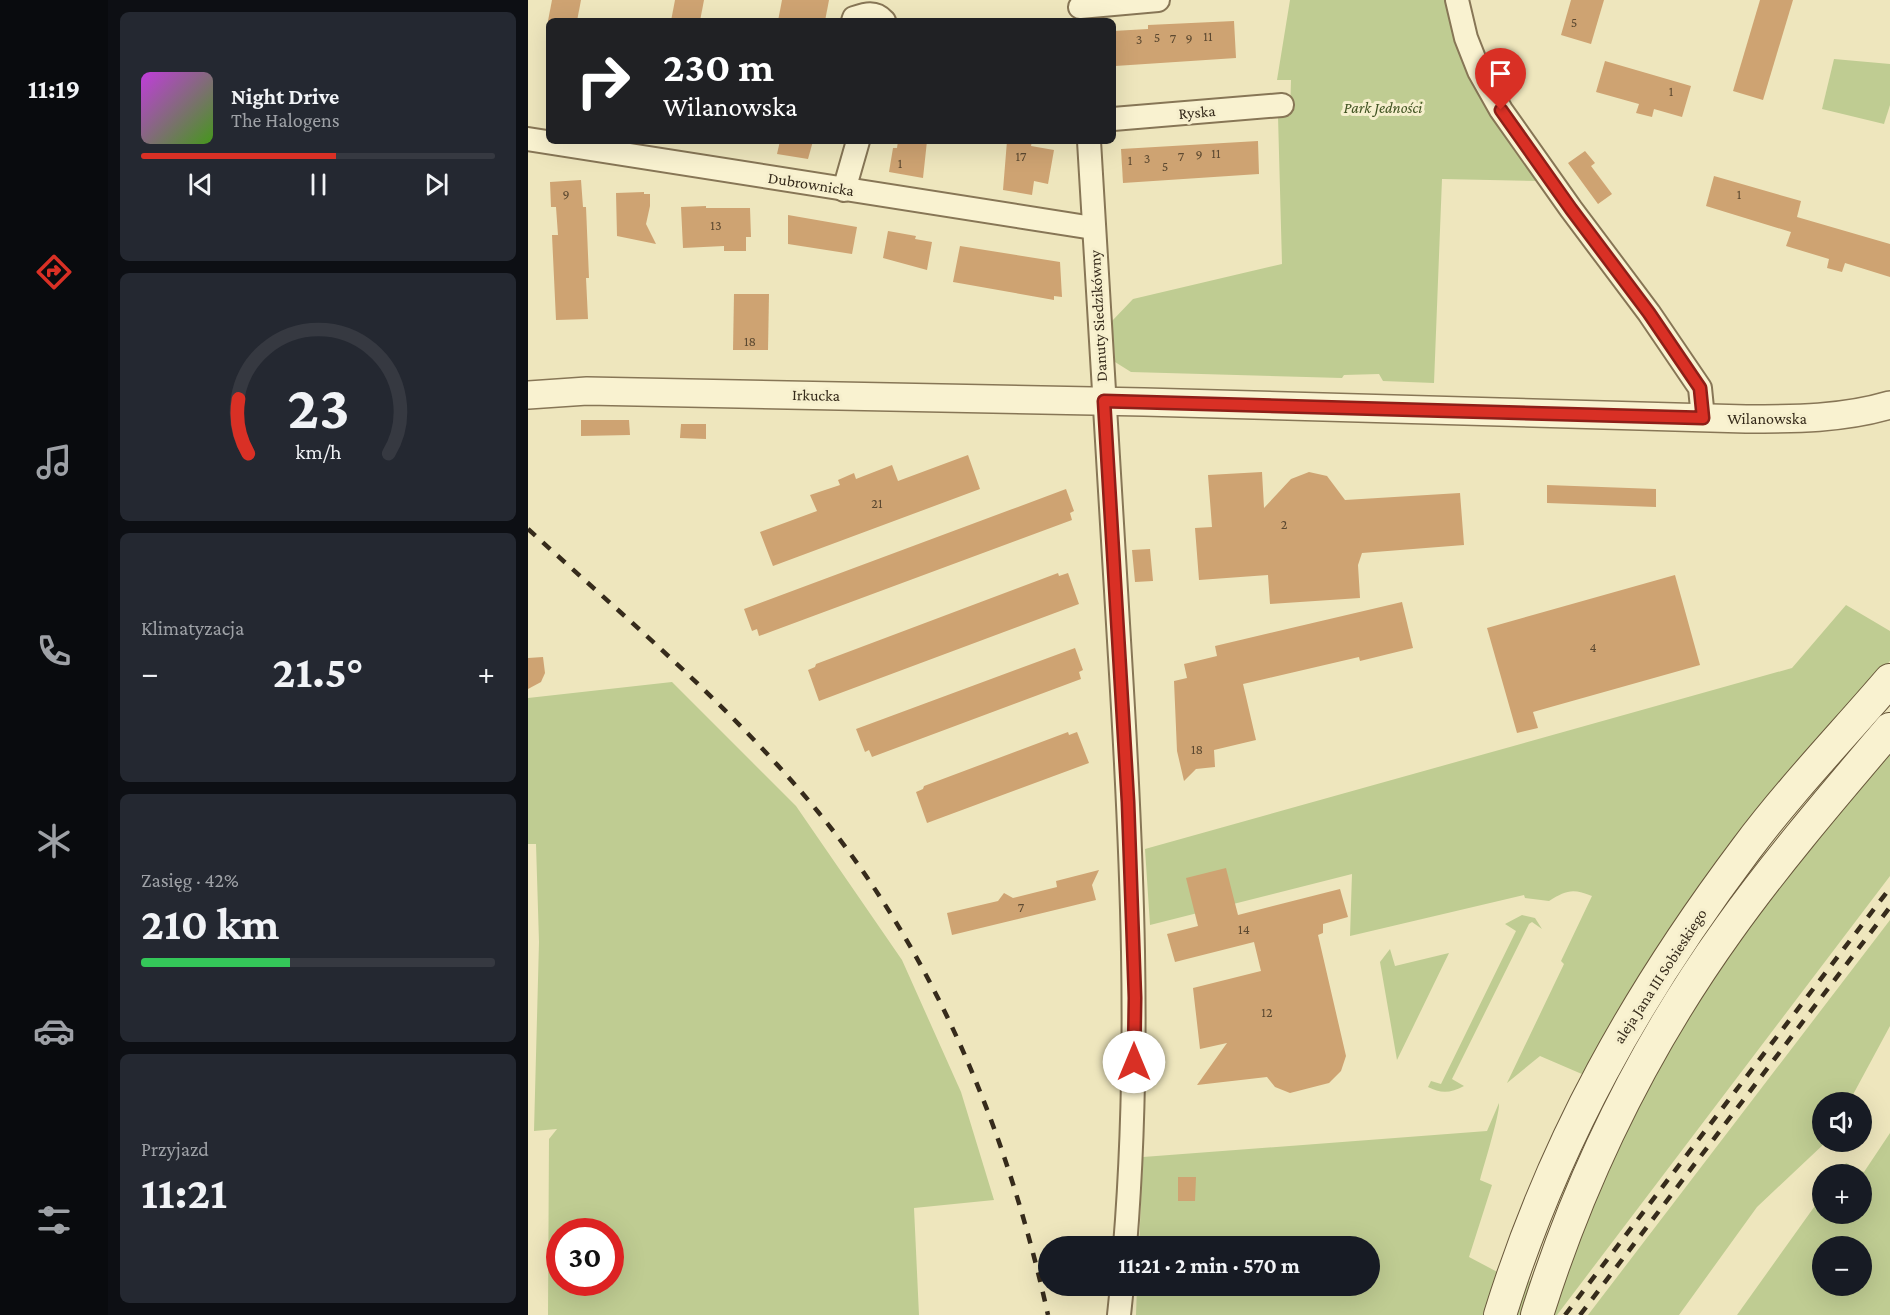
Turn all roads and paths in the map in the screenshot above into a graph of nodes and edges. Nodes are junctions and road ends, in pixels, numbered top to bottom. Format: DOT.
graph roads {
  1 [pos="1158,0"];
  2 [pos="1457,0"];
  3 [pos="1081,9"];
  4 [pos="854,18"];
  5 [pos="881,18"];
  6 [pos="1282,105"];
  7 [pos="1116,119"];
  8 [pos="528,139"];
  9 [pos="546,141"];
  10 [pos="567,144"];
  11 [pos="848,144"];
  12 [pos="857,144"];
  13 [pos="1089,144"];
  14 [pos="846,180"];
  15 [pos="1093,228"];
  16 [pos="528,395"];
  17 [pos="1104,401"];
  18 [pos="1890,405"];
  19 [pos="1703,418"];
  20 [pos="1890,680"];
  21 [pos="1890,729"];
  22 [pos="1126,1236"];
  23 [pos="1121,1296"];
  24 [pos="1119,1315"];
  25 [pos="1500,1315"];
  26 [pos="1537,1315"];
  1 -- 3 [label="street"];
  2 -- 19 [label="street"];
  4 -- 5 [label="street"];
  6 -- 7 [label="street, Ryska"];
  8 -- 9 [label="street, Dubrownicka"];
  10 -- 14 [label="street, Dubrownicka"];
  11 -- 14 [label="street"];
  12 -- 14 [label="street"];
  13 -- 15 [label="street, Danuty Siedzikówny"];
  14 -- 15 [label="street, Dubrownicka"];
  15 -- 17 [label="street, Danuty Siedzikówny"];
  16 -- 17 [label="street, Irkucka"];
  17 -- 19 [label="street, Wilanowska"];
  17 -- 22 [label="street, Danuty Siedzikówny"];
  18 -- 19 [label="street, Wilanowska"];
  20 -- 25 [label="main road, aleja Jana III Sobieskiego"];
  21 -- 26 [label="main road, aleja Jana III Sobieskiego"];
  23 -- 24 [label="street"];
}
